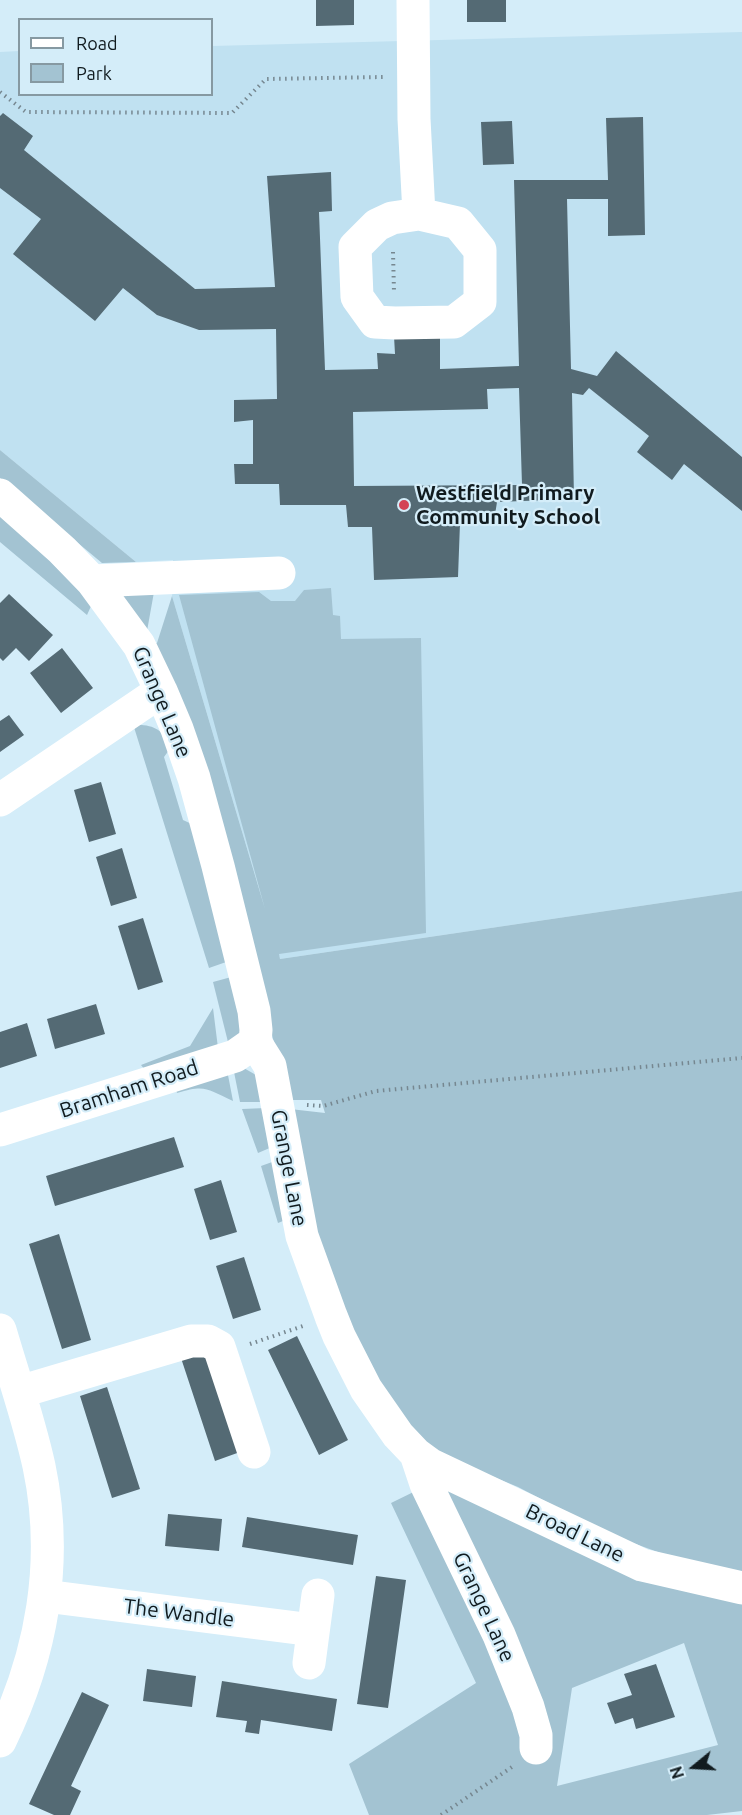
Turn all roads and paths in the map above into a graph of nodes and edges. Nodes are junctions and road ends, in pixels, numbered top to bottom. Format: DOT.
graph roads {
  1 [pos="413,0"];
  2 [pos="415,76"];
  3 [pos="0,92"];
  4 [pos="406,216"];
  5 [pos="395,323"];
  6 [pos="0,495"];
  7 [pos="279,573"];
  8 [pos="92,581"];
  9 [pos="161,691"];
  10 [pos="0,801"];
  11 [pos="255,1042"];
  12 [pos="742,1058"];
  13 [pos="276,1104"];
  14 [pos="0,1130"];
  15 [pos="331,1316"];
  16 [pos="0,1330"];
  17 [pos="221,1354"];
  18 [pos="19,1392"];
  19 [pos="254,1452"];
  20 [pos="416,1454"];
  21 [pos="742,1588"];
  22 [pos="318,1595"];
  23 [pos="45,1596"];
  24 [pos="313,1630"];
  25 [pos="309,1663"];
  26 [pos="0,1741"];
  27 [pos="536,1748"];
  28 [pos="441,1815"];
  1 -- 2 [label="street"];
  2 -- 3 [label="path"];
  2 -- 4 [label="street"];
  4 -- 5 [label="path"];
  4 -- 5 [label="street"];
  4 -- 5 [label="street"];
  6 -- 8 [label="street, Grange Lane"];
  7 -- 8 [label="street"];
  8 -- 9 [label="street, Grange Lane"];
  9 -- 10 [label="street"];
  9 -- 11 [label="street, Grange Lane"];
  11 -- 13 [label="street, Grange Lane"];
  11 -- 14 [label="street, Bramham Road"];
  12 -- 13 [label="path"];
  13 -- 15 [label="street, Grange Lane"];
  15 -- 17 [label="path"];
  15 -- 20 [label="street, Grange Lane"];
  16 -- 18 [label="street"];
  17 -- 18 [label="street"];
  17 -- 19 [label="street"];
  18 -- 23 [label="street"];
  20 -- 21 [label="street, Broad Lane"];
  20 -- 27 [label="street, Grange Lane"];
  22 -- 24 [label="street"];
  23 -- 24 [label="street, The Wandle"];
  23 -- 26 [label="street"];
  24 -- 25 [label="street"];
  27 -- 28 [label="path"];
}
